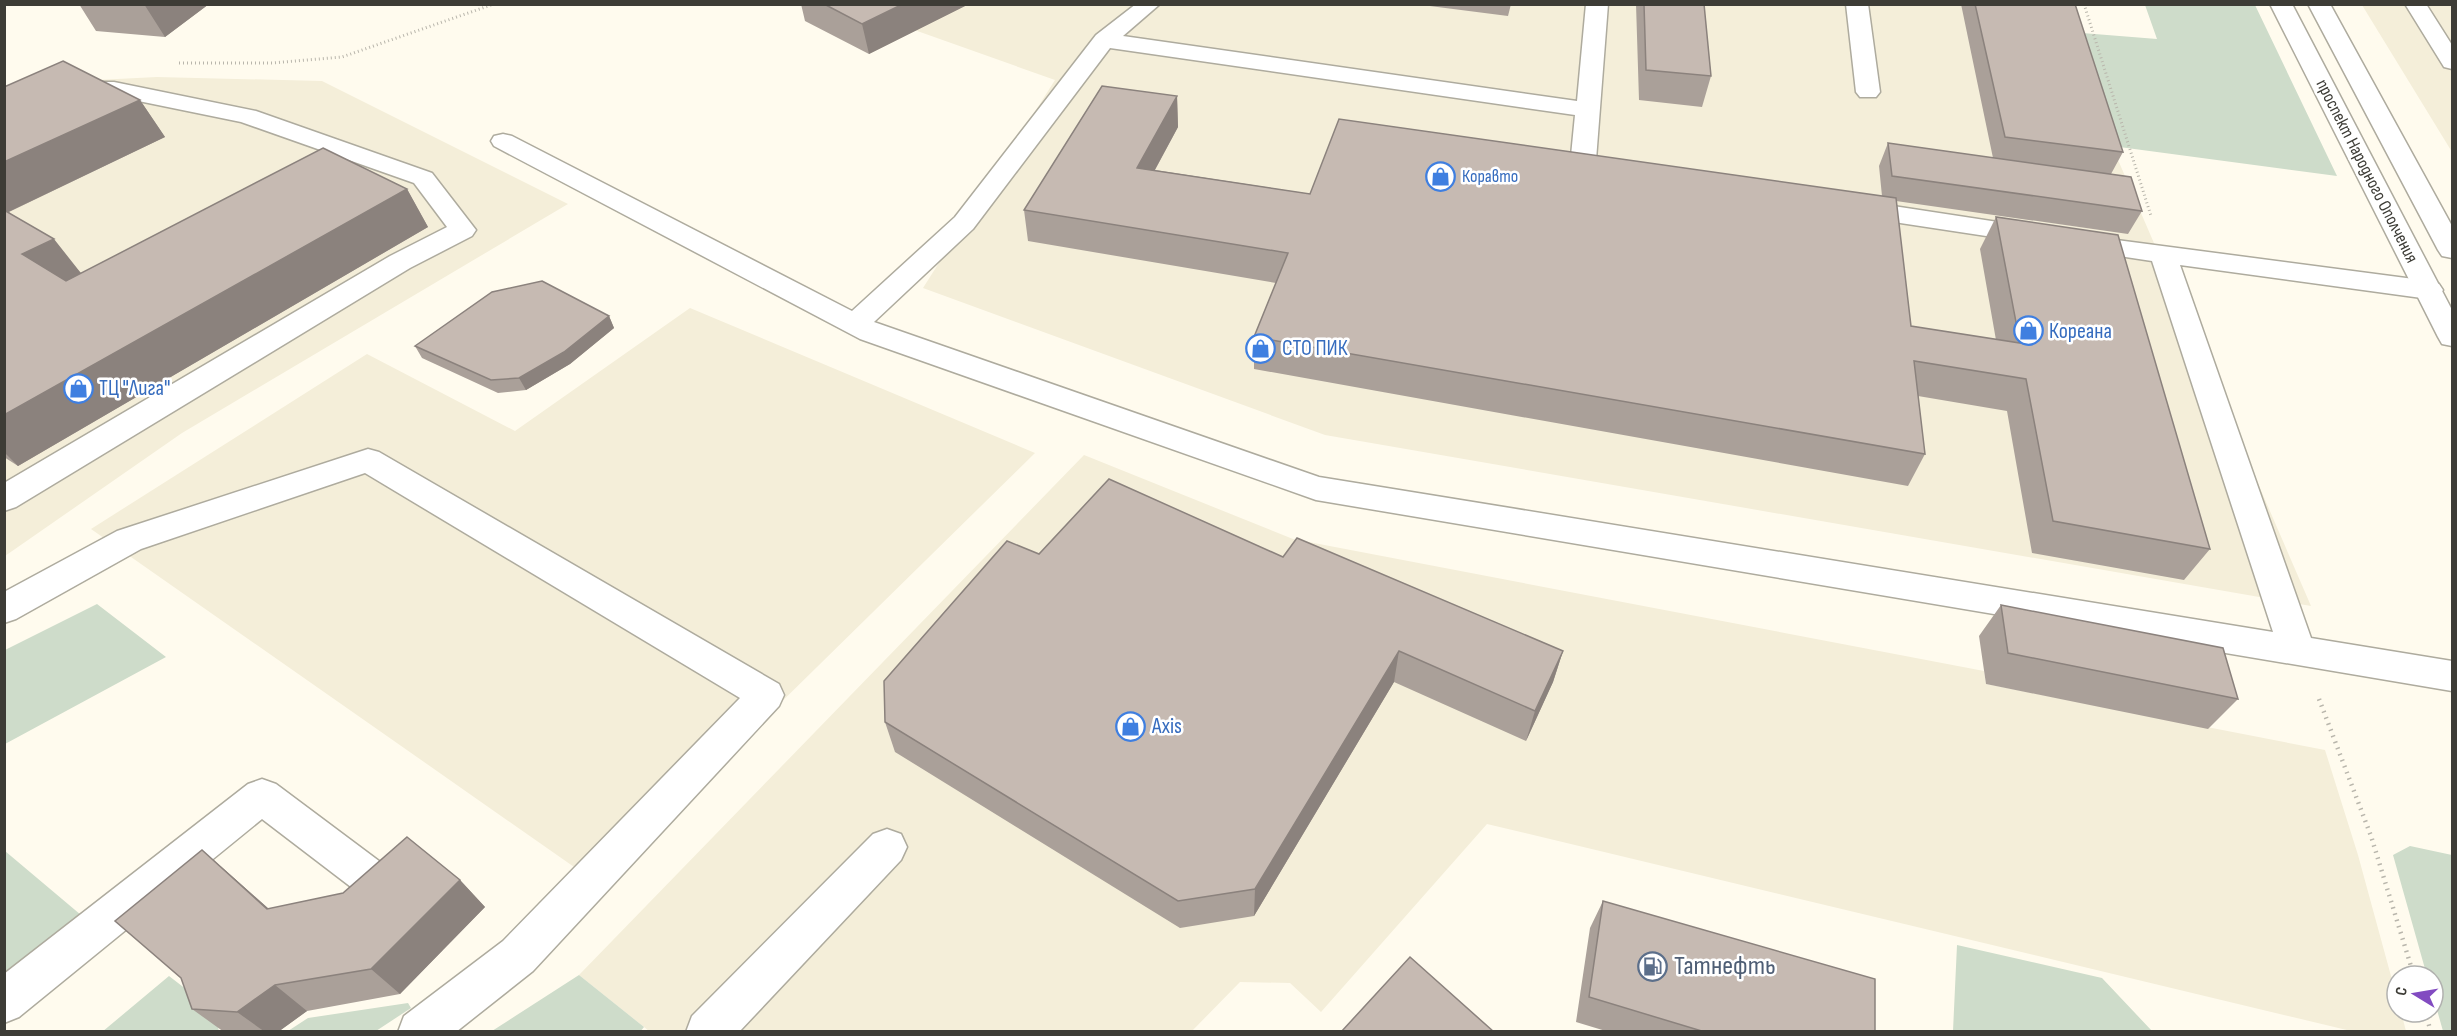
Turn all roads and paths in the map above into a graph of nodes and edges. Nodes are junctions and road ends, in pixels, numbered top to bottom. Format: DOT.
graph roads {
  1 [pos="494,4"];
  2 [pos="1150,4"];
  3 [pos="1597,4"];
  4 [pos="1857,4"];
  5 [pos="2084,4"];
  6 [pos="2281,4"];
  7 [pos="2319,4"];
  8 [pos="2415,4"];
  9 [pos="1104,40"];
  10 [pos="2452,62"];
  11 [pos="173,63"];
  12 [pos="1868,92"];
  13 [pos="1588,110"];
  14 [pos="4,124"];
  15 [pos="503,141"];
  16 [pos="1642,175"];
  17 [pos="1828,204"];
  18 [pos="2452,250"];
  19 [pos="2163,254"];
  20 [pos="2429,290"];
  21 [pos="855,324"];
  22 [pos="2452,337"];
  23 [pos="4,499"];
  24 [pos="4,609"];
  25 [pos="2297,649"];
  26 [pos="2452,676"];
  27 [pos="887,847"];
  28 [pos="365,874"];
  29 [pos="2411,964"];
  30 [pos="4,1002"];
  31 [pos="420,1032"];
  32 [pos="708,1032"];
  1 -- 11 [label="path"];
  2 -- 9 [label="main road"];
  3 -- 13 [label="main road"];
  4 -- 12 [label="main road"];
  5 -- 19 [label="path"];
  6 -- 20 [label="main road, проспект Народного Ополчения"];
  7 -- 18 [label="main road, проспект Народного Ополчения"];
  8 -- 10 [label="main road"];
  9 -- 13 [label="main road"];
  9 -- 21 [label="main road"];
  13 -- 16 [label="main road"];
  14 -- 23 [label="main road"];
  15 -- 21 [label="main road"];
  17 -- 19 [label="main road"];
  19 -- 20 [label="main road"];
  19 -- 25 [label="main road"];
  20 -- 22 [label="main road, проспект Народного Ополчения"];
  21 -- 25 [label="main road"];
  24 -- 31 [label="main road"];
  25 -- 26 [label="main road"];
  25 -- 29 [label="path"];
  27 -- 32 [label="main road"];
  28 -- 30 [label="main road"];
}
